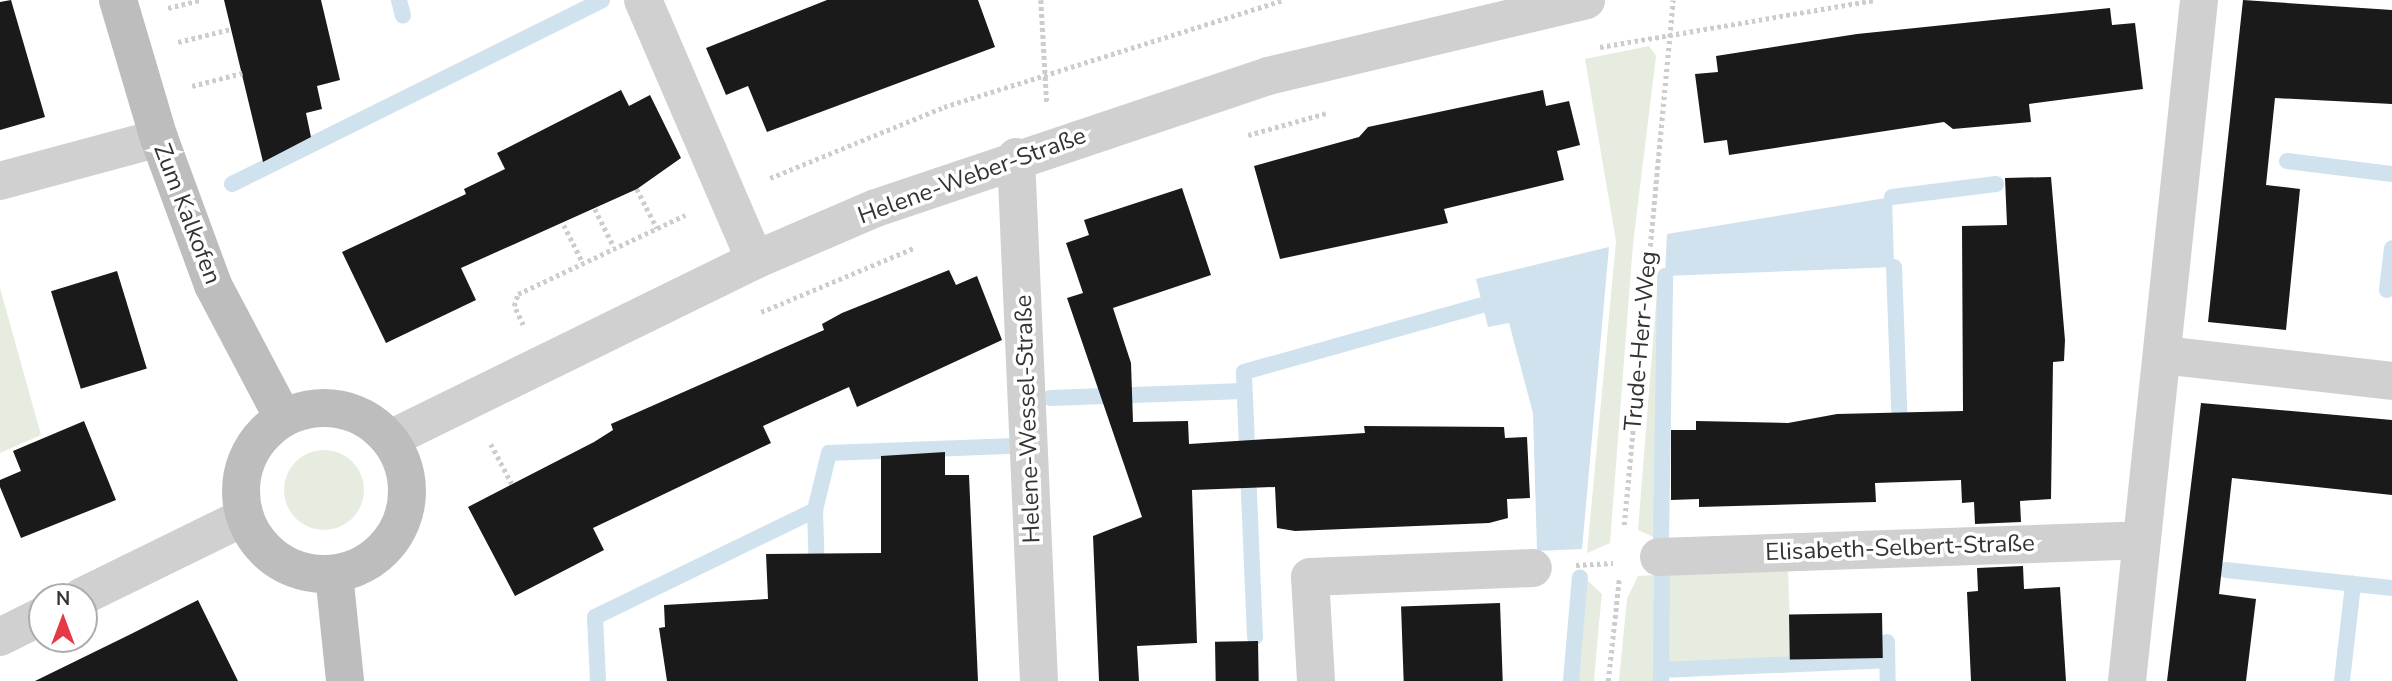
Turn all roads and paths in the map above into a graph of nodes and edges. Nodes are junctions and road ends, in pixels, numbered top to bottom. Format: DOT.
graph roads {
  1 [pos="118,0"];
  2 [pos="643,0"];
  3 [pos="1041,0"];
  4 [pos="1586,0"];
  5 [pos="1673,0"];
  6 [pos="2199,0"];
  7 [pos="159,138"];
  8 [pos="1033,152"];
  9 [pos="0,181"];
  10 [pos="637,189"];
  11 [pos="595,209"];
  12 [pos="564,225"];
  13 [pos="657,228"];
  14 [pos="614,247"];
  15 [pos="755,260"];
  16 [pos="582,261"];
  17 [pos="2162,355"];
  18 [pos="2392,381"];
  19 [pos="283,418"];
  20 [pos="390,439"];
  21 [pos="491,444"];
  22 [pos="512,484"];
  23 [pos="244,517"];
  24 [pos="1623,535"];
  25 [pos="2142,540"];
  26 [pos="1659,557"];
  27 [pos="1620,563"];
  28 [pos="1534,568"];
  29 [pos="334,574"];
  30 [pos="98,589"];
  31 [pos="28,623"];
  32 [pos="0,637"];
  33 [pos="345,681"];
  34 [pos="1039,681"];
  35 [pos="1316,681"];
  36 [pos="1608,681"];
  37 [pos="2127,681"];
  1 -- 7 [label="street, Zum Kalkofen"];
  2 -- 15 [label="street"];
  3 -- 8 [label="path"];
  4 -- 8 [label="street, Helene-Weber-Straße"];
  5 -- 24 [label="path, Trude-Herr-Weg"];
  6 -- 17 [label="street"];
  7 -- 9 [label="street"];
  7 -- 19 [label="street, Zum Kalkofen"];
  8 -- 15 [label="street, Helene-Weber-Straße"];
  8 -- 34 [label="street, Helene-Wessel-Straße"];
  10 -- 13 [label="path"];
  11 -- 14 [label="path"];
  12 -- 16 [label="path"];
  15 -- 20 [label="street, Helene-Weber-Straße"];
  17 -- 18 [label="street"];
  17 -- 25 [label="street"];
  19 -- 20 [label="street"];
  19 -- 23 [label="street"];
  20 -- 29 [label="street"];
  21 -- 22 [label="path"];
  23 -- 29 [label="street"];
  23 -- 30 [label="street"];
  25 -- 26 [label="street, Elisabeth-Selbert-Straße"];
  25 -- 37 [label="street"];
  27 -- 36 [label="path"];
  28 -- 35 [label="street"];
  29 -- 33 [label="street"];
  31 -- 32 [label="street"];
}
